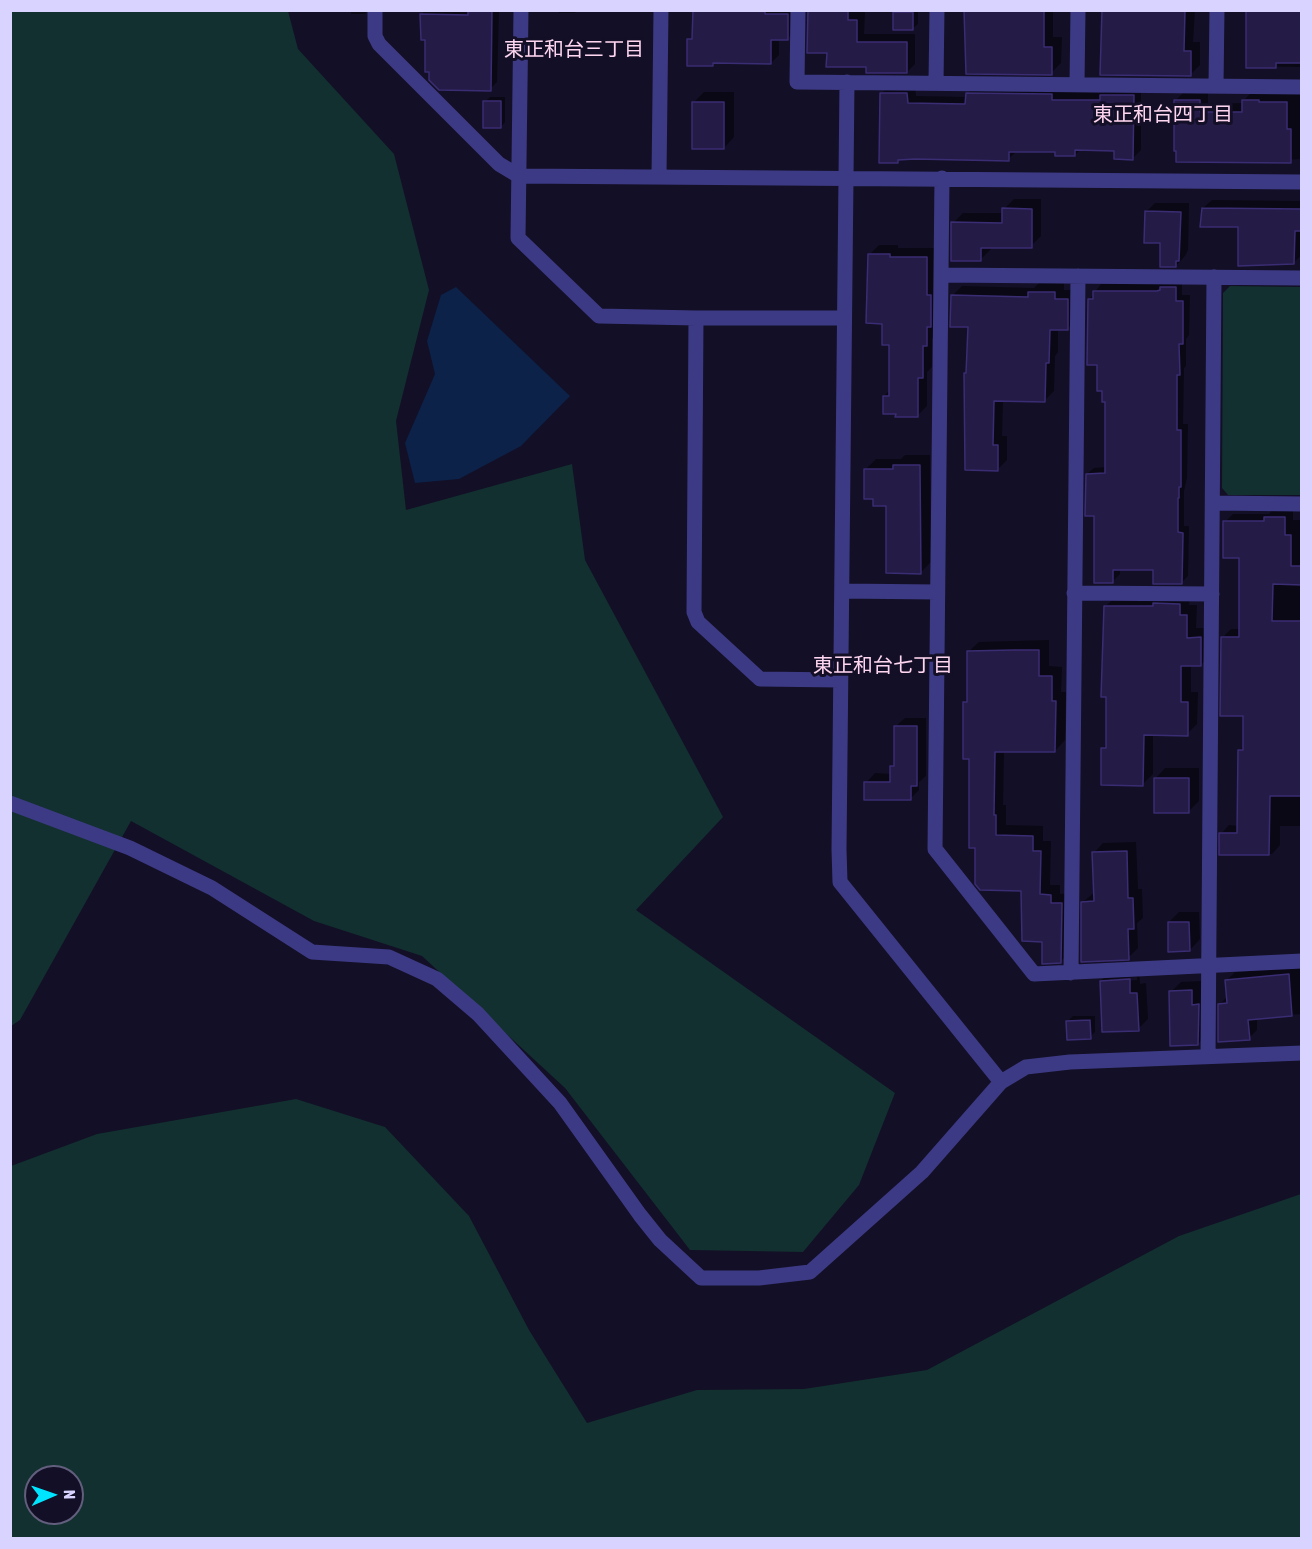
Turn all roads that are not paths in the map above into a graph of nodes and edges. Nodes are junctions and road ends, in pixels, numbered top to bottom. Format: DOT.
graph roads {
  1 [pos="375,10"];
  2 [pos="521,10"];
  3 [pos="661,10"];
  4 [pos="798,10"];
  5 [pos="937,10"];
  6 [pos="1078,10"];
  7 [pos="1217,10"];
  8 [pos="847,82"];
  9 [pos="936,82"];
  10 [pos="1077,84"];
  11 [pos="1216,85"];
  12 [pos="1302,87"];
  13 [pos="519,176"];
  14 [pos="659,176"];
  15 [pos="846,178"];
  16 [pos="942,178"];
  17 [pos="1302,182"];
  18 [pos="941,275"];
  19 [pos="1078,276"];
  20 [pos="1214,277"];
  21 [pos="1302,278"];
  22 [pos="696,318"];
  23 [pos="844,318"];
  24 [pos="1213,503"];
  25 [pos="1302,504"];
  26 [pos="842,591"];
  27 [pos="937,591"];
  28 [pos="1074,592"];
  29 [pos="1212,594"];
  30 [pos="840,680"];
  31 [pos="10,803"];
  32 [pos="1302,961"];
  33 [pos="1208,966"];
  34 [pos="1071,973"];
  35 [pos="1302,1053"];
  36 [pos="1208,1056"];
  37 [pos="1000,1082"];
  1 -- 13 [label="street"];
  2 -- 13 [label="street"];
  3 -- 14 [label="street"];
  4 -- 8 [label="street"];
  5 -- 9 [label="street"];
  6 -- 10 [label="street"];
  7 -- 11 [label="street"];
  8 -- 9 [label="street"];
  8 -- 15 [label="street"];
  9 -- 10 [label="street"];
  10 -- 11 [label="street"];
  11 -- 12 [label="street"];
  13 -- 14 [label="street"];
  13 -- 22 [label="street"];
  14 -- 15 [label="street"];
  15 -- 16 [label="street"];
  15 -- 23 [label="street"];
  16 -- 17 [label="street"];
  16 -- 18 [label="street"];
  18 -- 19 [label="street"];
  18 -- 27 [label="street"];
  19 -- 20 [label="street"];
  19 -- 28 [label="street"];
  20 -- 21 [label="street"];
  20 -- 24 [label="street"];
  22 -- 23 [label="street"];
  22 -- 30 [label="street"];
  23 -- 26 [label="street"];
  24 -- 25 [label="street"];
  24 -- 29 [label="street"];
  26 -- 27 [label="street"];
  26 -- 30 [label="street"];
  27 -- 34 [label="street"];
  28 -- 29 [label="street"];
  28 -- 34 [label="street"];
  29 -- 33 [label="street"];
  30 -- 37 [label="street"];
  31 -- 37 [label="street"];
  32 -- 33 [label="street"];
  33 -- 34 [label="street"];
  33 -- 36 [label="street"];
  35 -- 36 [label="street"];
  36 -- 37 [label="street"];
}
